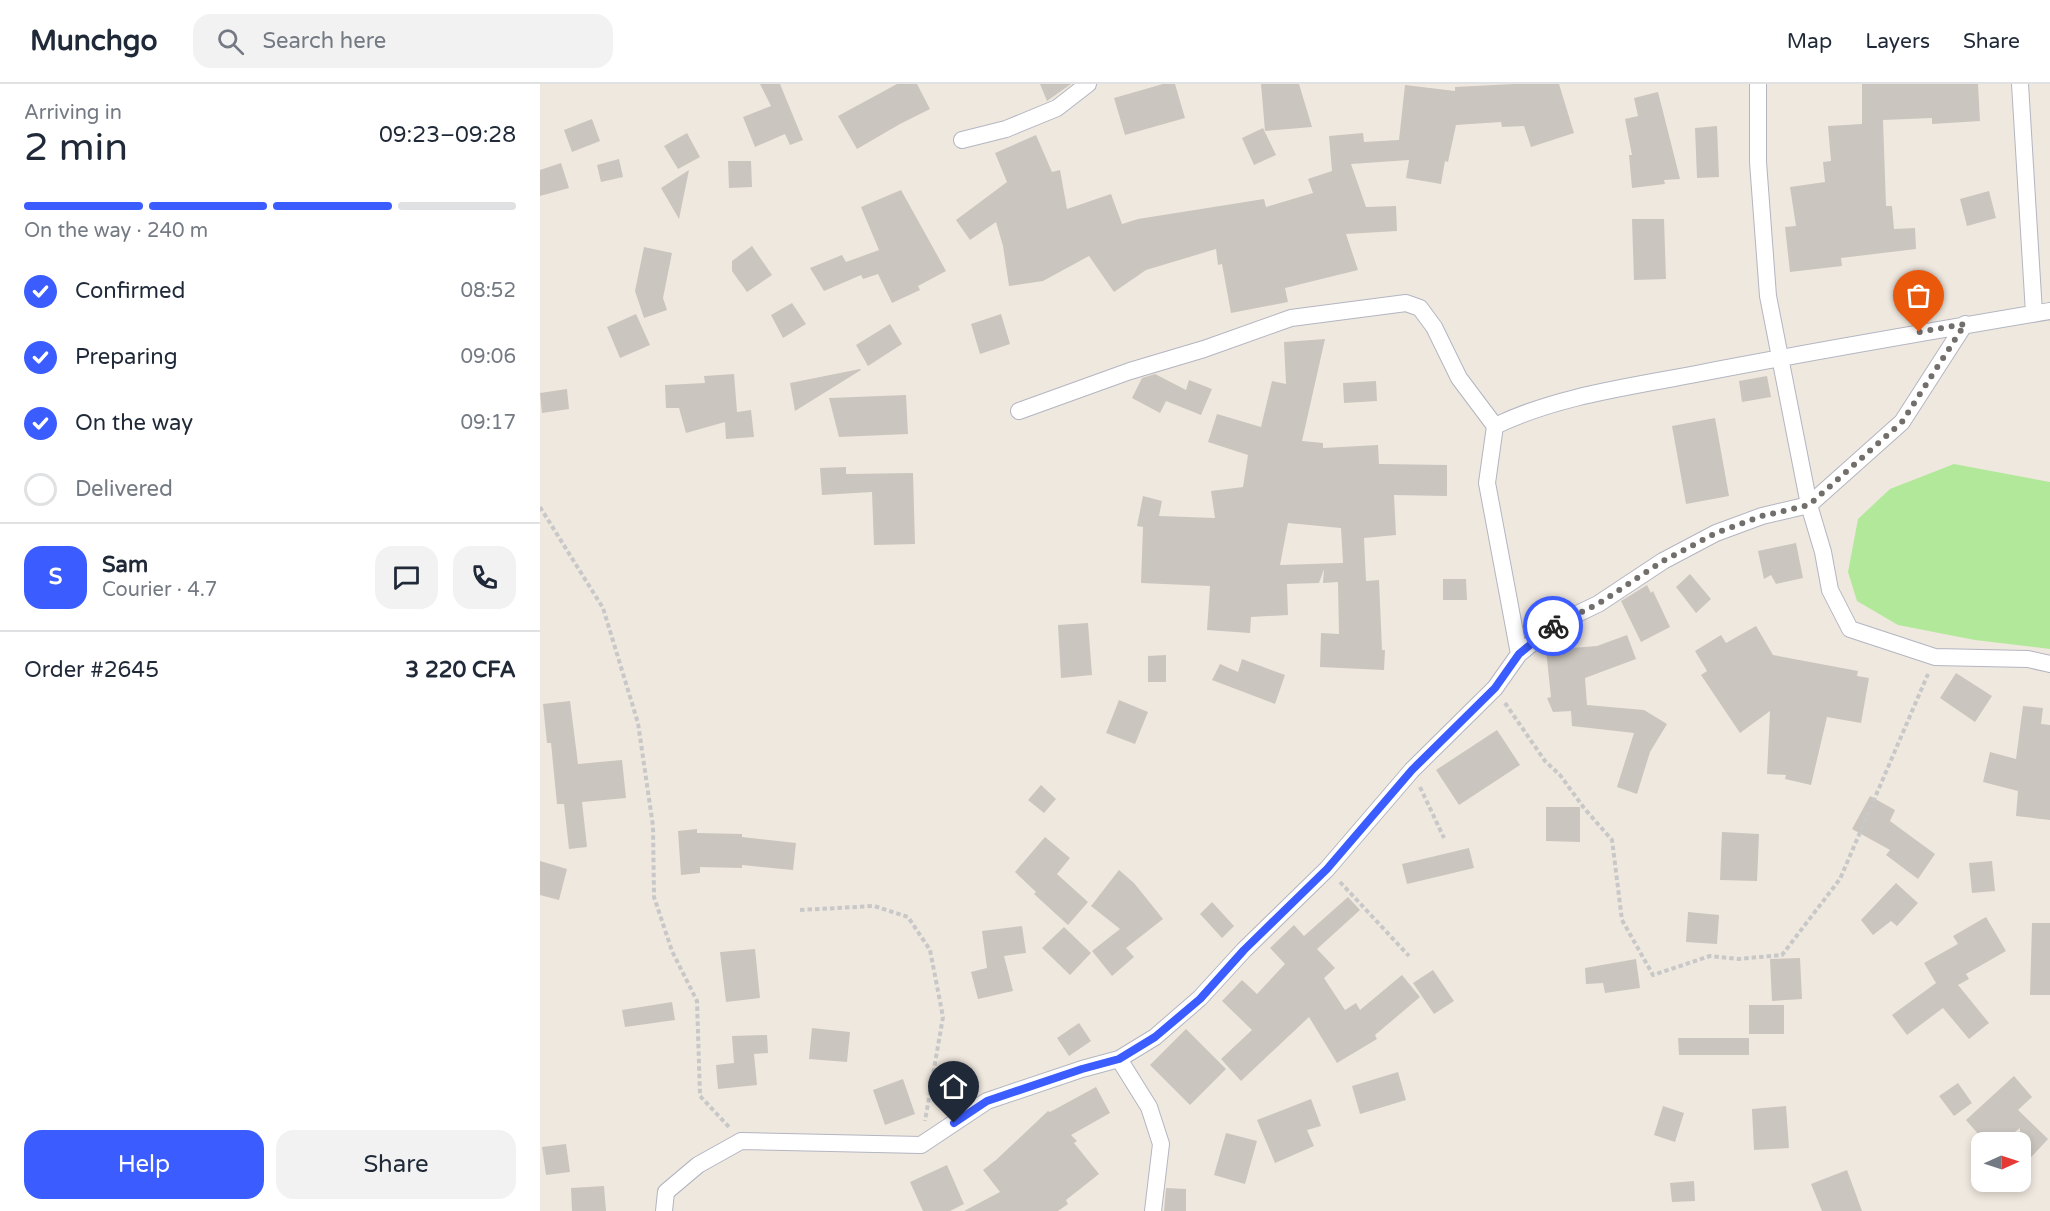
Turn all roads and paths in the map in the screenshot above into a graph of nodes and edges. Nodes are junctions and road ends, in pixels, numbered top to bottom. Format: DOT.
graph roads {
  1 [pos="1088,84"];
  2 [pos="1758,84"];
  3 [pos="2020,84"];
  4 [pos="962,140"];
  5 [pos="2042,312"];
  6 [pos="1965,324"];
  7 [pos="1780,358"];
  8 [pos="1019,411"];
  9 [pos="1495,426"];
  10 [pos="1809,505"];
  11 [pos="540,507"];
  12 [pos="1519,654"];
  13 [pos="1935,657"];
  14 [pos="2050,664"];
  15 [pos="1495,688"];
  16 [pos="1412,770"];
  17 [pos="1444,838"];
  18 [pos="1327,869"];
  19 [pos="800,910"];
  20 [pos="1409,956"];
  21 [pos="1119,1059"];
  22 [pos="741,1141"];
  23 [pos="921,1145"];
  24 [pos="664,1211"];
  25 [pos="1153,1211"];
  1 -- 4 [label="street"];
  2 -- 7 [label="street"];
  3 -- 5 [label="street"];
  5 -- 6 [label="street"];
  6 -- 7 [label="street"];
  6 -- 10 [label="street"];
  7 -- 9 [label="street"];
  7 -- 10 [label="street"];
  8 -- 9 [label="street"];
  9 -- 12 [label="street"];
  10 -- 12 [label="street"];
  10 -- 13 [label="street"];
  11 -- 22 [label="path"];
  12 -- 15 [label="street"];
  13 -- 14 [label="street"];
  13 -- 15 [label="path"];
  15 -- 16 [label="street"];
  16 -- 17 [label="path"];
  16 -- 18 [label="street"];
  18 -- 20 [label="path"];
  18 -- 21 [label="street"];
  19 -- 23 [label="path"];
  21 -- 23 [label="street"];
  21 -- 25 [label="street"];
  22 -- 23 [label="street"];
  22 -- 24 [label="street"];
}
